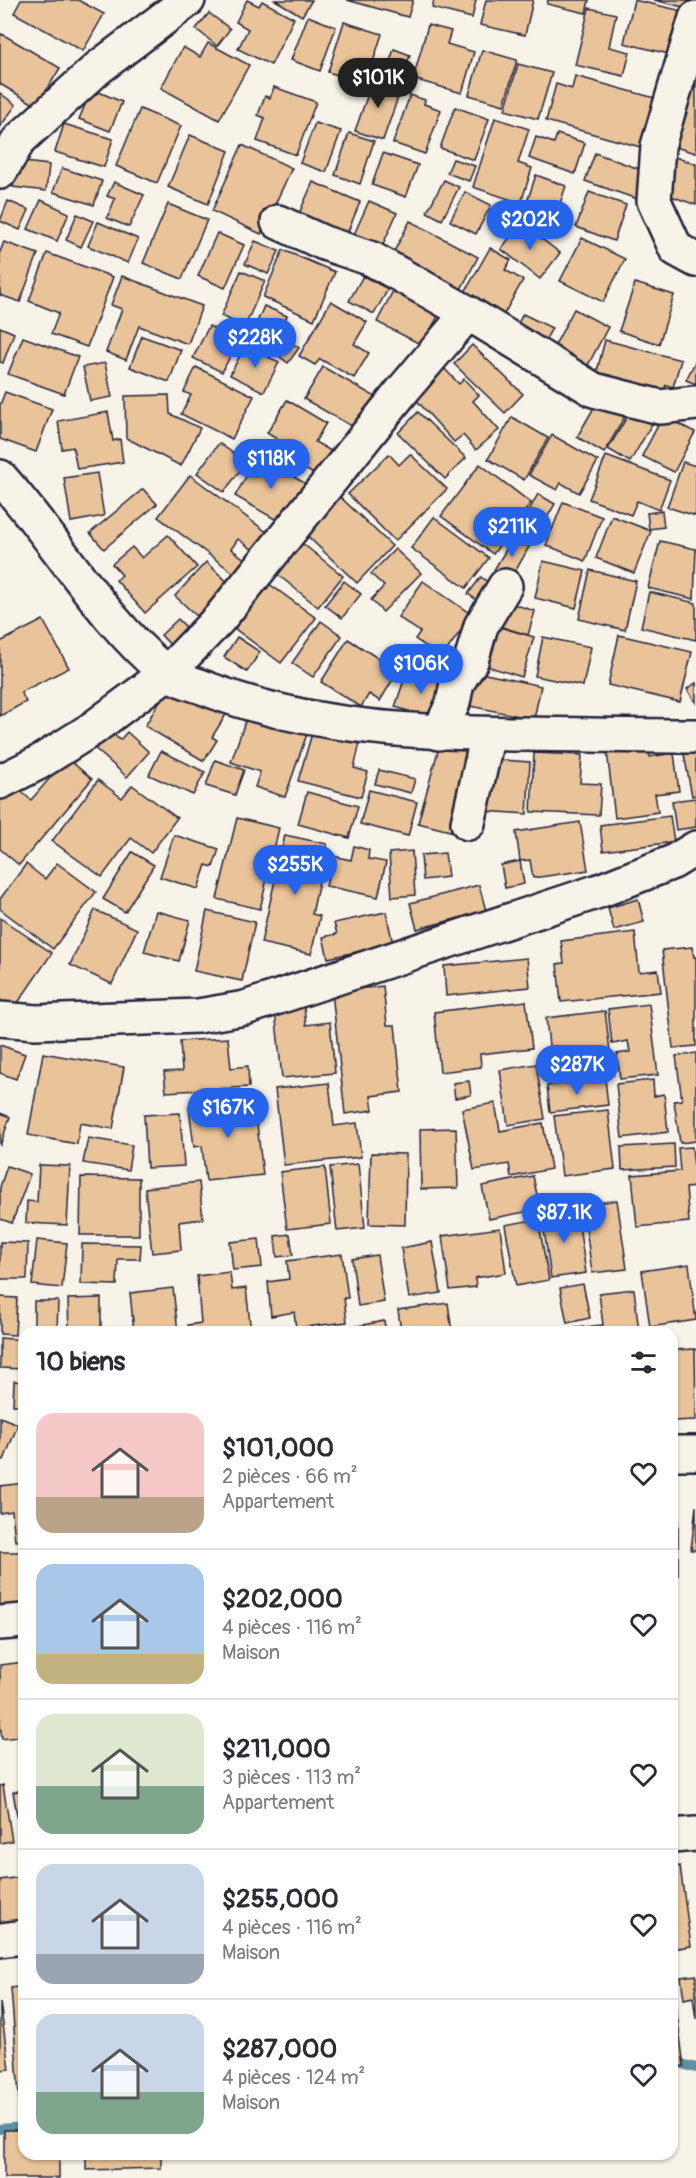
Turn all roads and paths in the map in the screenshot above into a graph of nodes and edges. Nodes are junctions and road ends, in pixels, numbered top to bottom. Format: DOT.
graph roads {
  1 [pos="188,0"];
  2 [pos="696,18"];
  3 [pos="0,172"];
  4 [pos="278,222"];
  5 [pos="696,260"];
  6 [pos="468,313"];
  7 [pos="696,403"];
  8 [pos="0,477"];
  9 [pos="505,586"];
  10 [pos="166,673"];
  11 [pos="439,733"];
  12 [pos="488,734"];
  13 [pos="696,736"];
  14 [pos="0,782"];
  15 [pos="468,823"];
  16 [pos="696,849"];
  17 [pos="0,1019"];
  18 [pos="678,1453"];
  19 [pos="696,1454"];
  20 [pos="18,1622"];
  21 [pos="0,1623"];
  22 [pos="696,1834"];
  23 [pos="678,1836"];
  24 [pos="18,1938"];
  25 [pos="0,1940"];
  1 -- 3 [label="street"];
  2 -- 5 [label="street"];
  4 -- 6 [label="street"];
  6 -- 7 [label="street"];
  6 -- 10 [label="street"];
  8 -- 10 [label="street"];
  9 -- 11 [label="street"];
  10 -- 11 [label="street"];
  10 -- 14 [label="street"];
  11 -- 12 [label="street"];
  12 -- 13 [label="street"];
  12 -- 15 [label="street"];
  16 -- 17 [label="street"];
  18 -- 19 [label="street"];
  20 -- 21 [label="street"];
  22 -- 23 [label="street"];
  24 -- 25 [label="street"];
}
